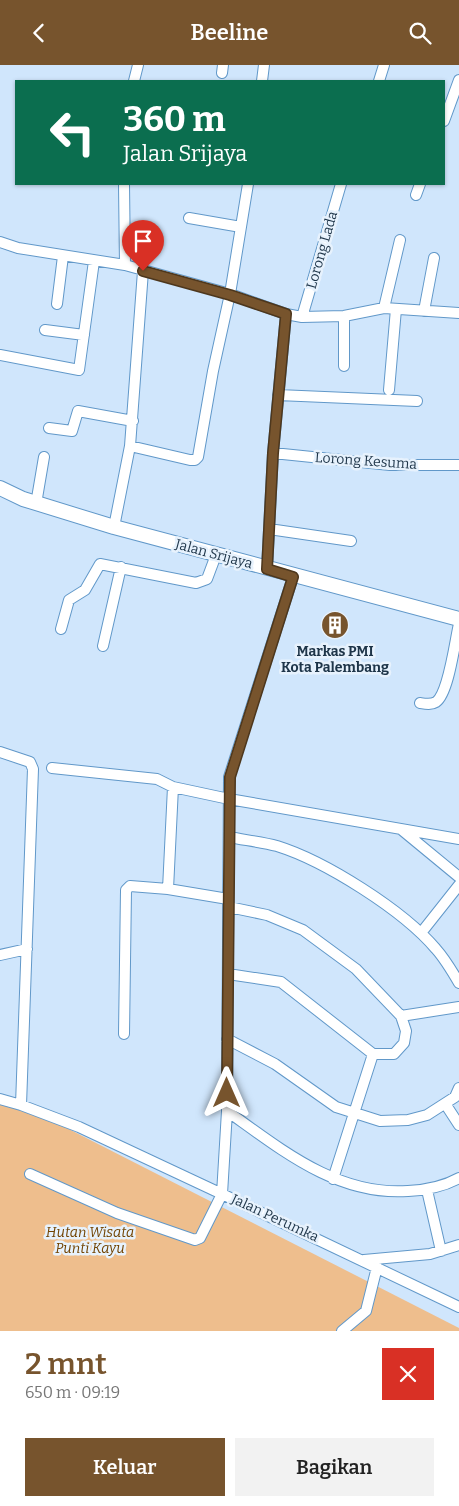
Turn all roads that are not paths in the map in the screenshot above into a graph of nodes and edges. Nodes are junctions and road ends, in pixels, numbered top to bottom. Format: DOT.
graph roads {
  1 [pos="138,65"];
  2 [pos="264,65"];
  3 [pos="384,65"];
  4 [pos="134,80"];
  5 [pos="262,80"];
  6 [pos="379,80"];
  7 [pos="459,80"];
  8 [pos="445,118"];
  9 [pos="124,185"];
  10 [pos="248,185"];
  11 [pos="341,185"];
  12 [pos="420,185"];
  13 [pos="416,195"];
  14 [pos="189,218"];
  15 [pos="241,227"];
  16 [pos="400,240"];
  17 [pos="0,242"];
  18 [pos="63,256"];
  19 [pos="434,258"];
  20 [pos="94,261"];
  21 [pos="125,265"];
  22 [pos="143,271"];
  23 [pos="230,295"];
  24 [pos="57,304"];
  25 [pos="384,308"];
  26 [pos="396,309"];
  27 [pos="424,311"];
  28 [pos="459,313"];
  29 [pos="286,314"];
  30 [pos="344,315"];
  31 [pos="302,317"];
  32 [pos="45,330"];
  33 [pos="84,335"];
  34 [pos="0,355"];
  35 [pos="344,366"];
  36 [pos="389,390"];
  37 [pos="278,395"];
  38 [pos="417,401"];
  39 [pos="133,421"];
  40 [pos="50,428"];
  41 [pos="130,446"];
  42 [pos="273,453"];
  43 [pos="44,457"];
  44 [pos="459,465"];
  45 [pos="0,488"];
  46 [pos="36,504"];
  47 [pos="114,527"];
  48 [pos="269,529"];
  49 [pos="351,541"];
  50 [pos="216,555"];
  51 [pos="121,567"];
  52 [pos="267,569"];
  53 [pos="293,577"];
  54 [pos="459,619"];
  55 [pos="459,624"];
  56 [pos="60,629"];
  57 [pos="103,646"];
  58 [pos="420,703"];
  59 [pos="0,752"];
  60 [pos="52,768"];
  61 [pos="173,787"];
  62 [pos="229,799"];
  63 [pos="400,829"];
  64 [pos="228,837"];
  65 [pos="459,839"];
  66 [pos="459,877"];
  67 [pos="459,885"];
  68 [pos="168,889"];
  69 [pos="228,903"];
  70 [pos="421,933"];
  71 [pos="26,949"];
  72 [pos="0,955"];
  73 [pos="228,974"];
  74 [pos="459,983"];
  75 [pos="459,1007"];
  76 [pos="401,1016"];
  77 [pos="124,1034"];
  78 [pos="227,1039"];
  79 [pos="373,1055"];
  80 [pos="459,1088"];
  81 [pos="0,1099"];
  82 [pos="21,1105"];
  83 [pos="446,1105"];
  84 [pos="227,1111"];
  85 [pos="354,1114"];
  86 [pos="459,1125"];
  87 [pos="30,1174"];
  88 [pos="459,1178"];
  89 [pos="333,1179"];
  90 [pos="427,1190"];
  91 [pos="222,1194"];
  92 [pos="459,1245"];
  93 [pos="441,1251"];
  94 [pos="363,1260"];
  95 [pos="377,1267"];
  96 [pos="459,1307"];
  97 [pos="342,1331"];
  1 -- 4 [label="street"];
  2 -- 5 [label="street"];
  3 -- 6 [label="street"];
  7 -- 8 [label="street"];
  9 -- 21 [label="street"];
  10 -- 15 [label="street"];
  11 -- 31 [label="street, Lorong Lada"];
  12 -- 13 [label="street"];
  14 -- 15 [label="street"];
  15 -- 23 [label="street"];
  16 -- 25 [label="street"];
  17 -- 18 [label="street"];
  18 -- 20 [label="street"];
  18 -- 24 [label="street"];
  19 -- 27 [label="street"];
  20 -- 21 [label="street"];
  20 -- 33 [label="street"];
  21 -- 22 [label="street"];
  22 -- 23 [label="street"];
  22 -- 39 [label="street"];
  23 -- 29 [label="street"];
  23 -- 41 [label="street"];
  25 -- 26 [label="street"];
  25 -- 30 [label="street"];
  26 -- 27 [label="street"];
  26 -- 36 [label="street"];
  27 -- 28 [label="street"];
  29 -- 31 [label="street"];
  29 -- 37 [label="street"];
  30 -- 31 [label="street"];
  30 -- 35 [label="street"];
  32 -- 33 [label="street"];
  33 -- 34 [label="street"];
  37 -- 38 [label="street"];
  37 -- 42 [label="street"];
  39 -- 40 [label="street"];
  39 -- 41 [label="street"];
  41 -- 47 [label="street"];
  42 -- 44 [label="street, Lorong Kesuma"];
  42 -- 48 [label="street"];
  43 -- 46 [label="street"];
  45 -- 46 [label="street, Jalan Srijaya"];
  46 -- 47 [label="street, Jalan Srijaya"];
  47 -- 50 [label="street, Jalan Srijaya"];
  48 -- 49 [label="street"];
  48 -- 52 [label="street"];
  50 -- 51 [label="street"];
  50 -- 52 [label="street, Jalan Srijaya"];
  51 -- 56 [label="street"];
  51 -- 57 [label="street"];
  52 -- 53 [label="street, Jalan Srijaya"];
  53 -- 54 [label="street, Jalan Srijaya"];
  53 -- 62 [label="street, Jalan Perumka"];
  55 -- 58 [label="street"];
  59 -- 71 [label="street"];
  60 -- 61 [label="street"];
  61 -- 62 [label="street"];
  61 -- 68 [label="street"];
  62 -- 63 [label="street"];
  62 -- 64 [label="street, Jalan Perumka"];
  63 -- 65 [label="street"];
  63 -- 66 [label="street"];
  64 -- 69 [label="street, Jalan Perumka"];
  64 -- 70 [label="street"];
  67 -- 70 [label="street"];
  68 -- 69 [label="street"];
  68 -- 77 [label="street"];
  69 -- 73 [label="street, Jalan Perumka"];
  69 -- 76 [label="street"];
  70 -- 74 [label="street"];
  71 -- 72 [label="street"];
  71 -- 82 [label="street"];
  73 -- 78 [label="street, Jalan Perumka"];
  73 -- 79 [label="street"];
  75 -- 76 [label="street"];
  76 -- 79 [label="street"];
  78 -- 84 [label="street, Jalan Perumka"];
  78 -- 85 [label="street"];
  79 -- 85 [label="street"];
  80 -- 83 [label="street"];
  81 -- 82 [label="street"];
  82 -- 91 [label="street"];
  83 -- 85 [label="street"];
  83 -- 86 [label="street"];
  84 -- 89 [label="street"];
  84 -- 91 [label="street, Jalan Perumka"];
  85 -- 89 [label="street"];
  87 -- 91 [label="street"];
  88 -- 90 [label="street"];
  89 -- 90 [label="street"];
  90 -- 93 [label="street"];
  91 -- 94 [label="street, Jalan Perumka"];
  92 -- 93 [label="street"];
  93 -- 94 [label="street"];
  94 -- 95 [label="street, Jalan Perumka"];
  95 -- 96 [label="street, Jalan Perumka"];
  95 -- 97 [label="street"];
}
